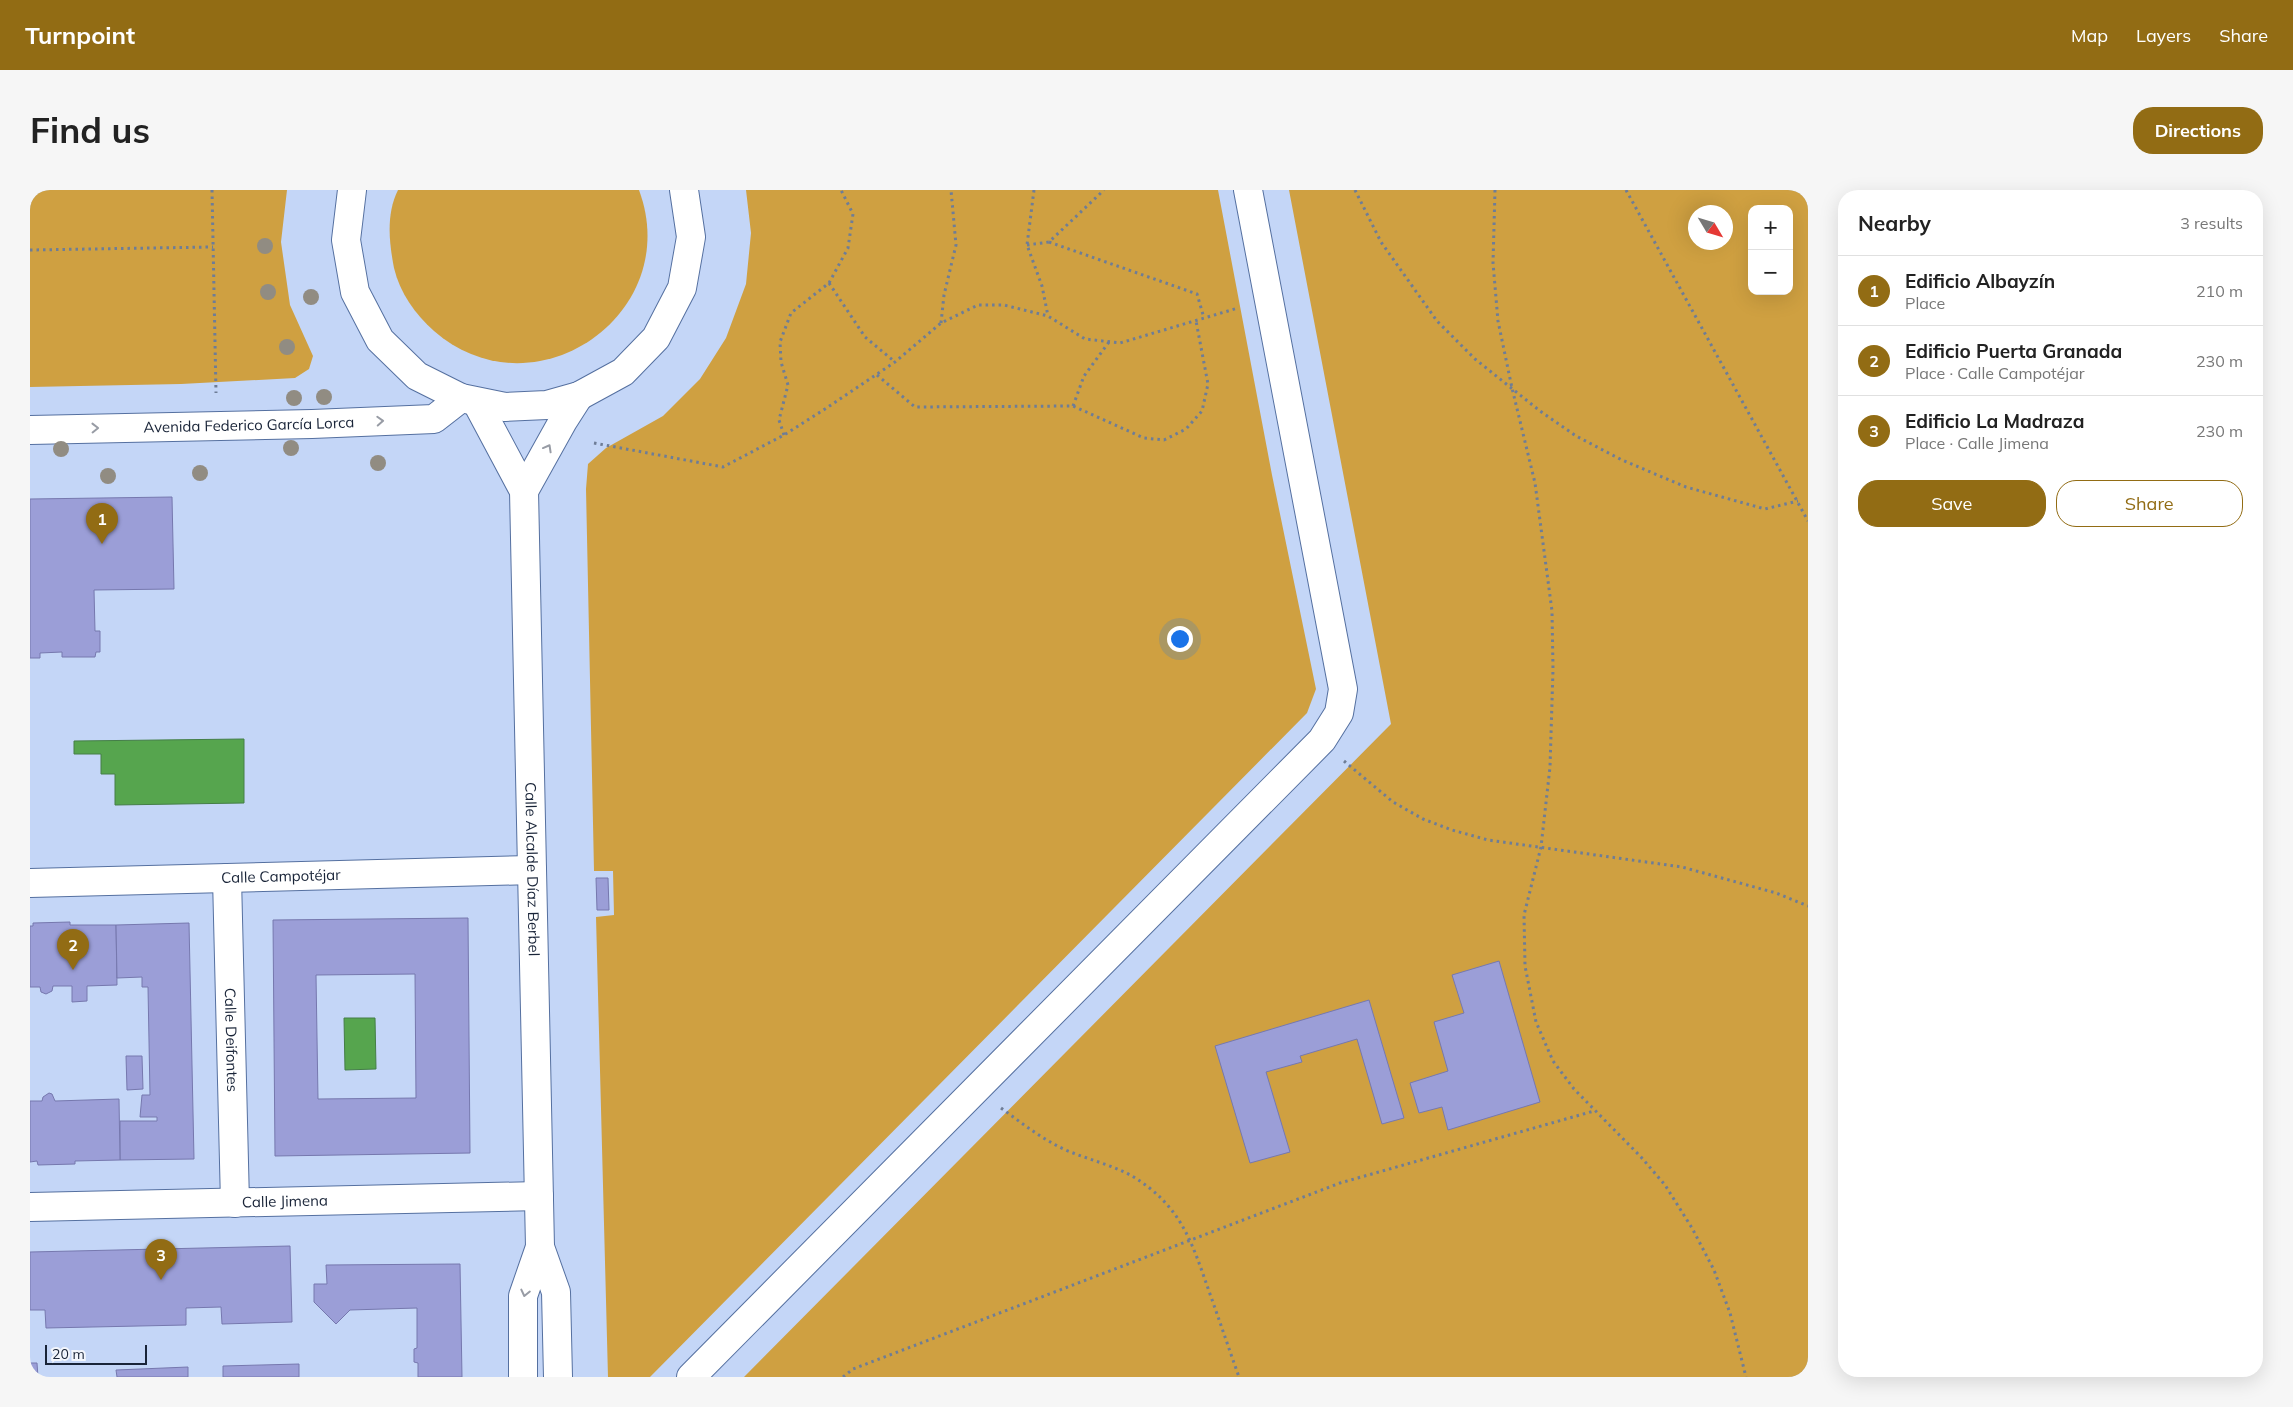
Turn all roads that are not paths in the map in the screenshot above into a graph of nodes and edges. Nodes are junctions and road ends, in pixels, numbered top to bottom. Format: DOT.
graph roads {
  1 [pos="352,190"];
  2 [pos="684,190"];
  3 [pos="1248,190"];
  4 [pos="579,396"];
  5 [pos="469,400"];
  6 [pos="30,430"];
  7 [pos="524,491"];
  8 [pos="532,870"];
  9 [pos="227,878"];
  10 [pos="30,883"];
  11 [pos="539,1196"];
  12 [pos="235,1203"];
  13 [pos="30,1208"];
  14 [pos="540,1247"];
  15 [pos="523,1377"];
  16 [pos="558,1377"];
  17 [pos="691,1377"];
  1 -- 5 [label="street"];
  2 -- 4 [label="street"];
  3 -- 17 [label="street"];
  4 -- 5 [label="street"];
  7 -- 4 [label="street, one-way"];
  6 -- 5 [label="street, Avenida Federico García Lorca, one-way"];
  5 -- 7 [label="street, Calle Alcalde Díaz Berbel"];
  7 -- 8 [label="street, Calle Alcalde Díaz Berbel"];
  8 -- 9 [label="street, Calle Campotéjar"];
  8 -- 11 [label="street, Calle Alcalde Díaz Berbel"];
  9 -- 10 [label="street, Calle Campotéjar"];
  9 -- 12 [label="street, Calle Deifontes"];
  11 -- 12 [label="street, Calle Jimena"];
  11 -- 14 [label="street, Calle Alcalde Díaz Berbel"];
  12 -- 13 [label="street, Calle Jimena"];
  14 -- 15 [label="street, Calle Alcalde Díaz Berbel, one-way"];
  14 -- 16 [label="street, Calle Alcalde Díaz Berbel"];
}
